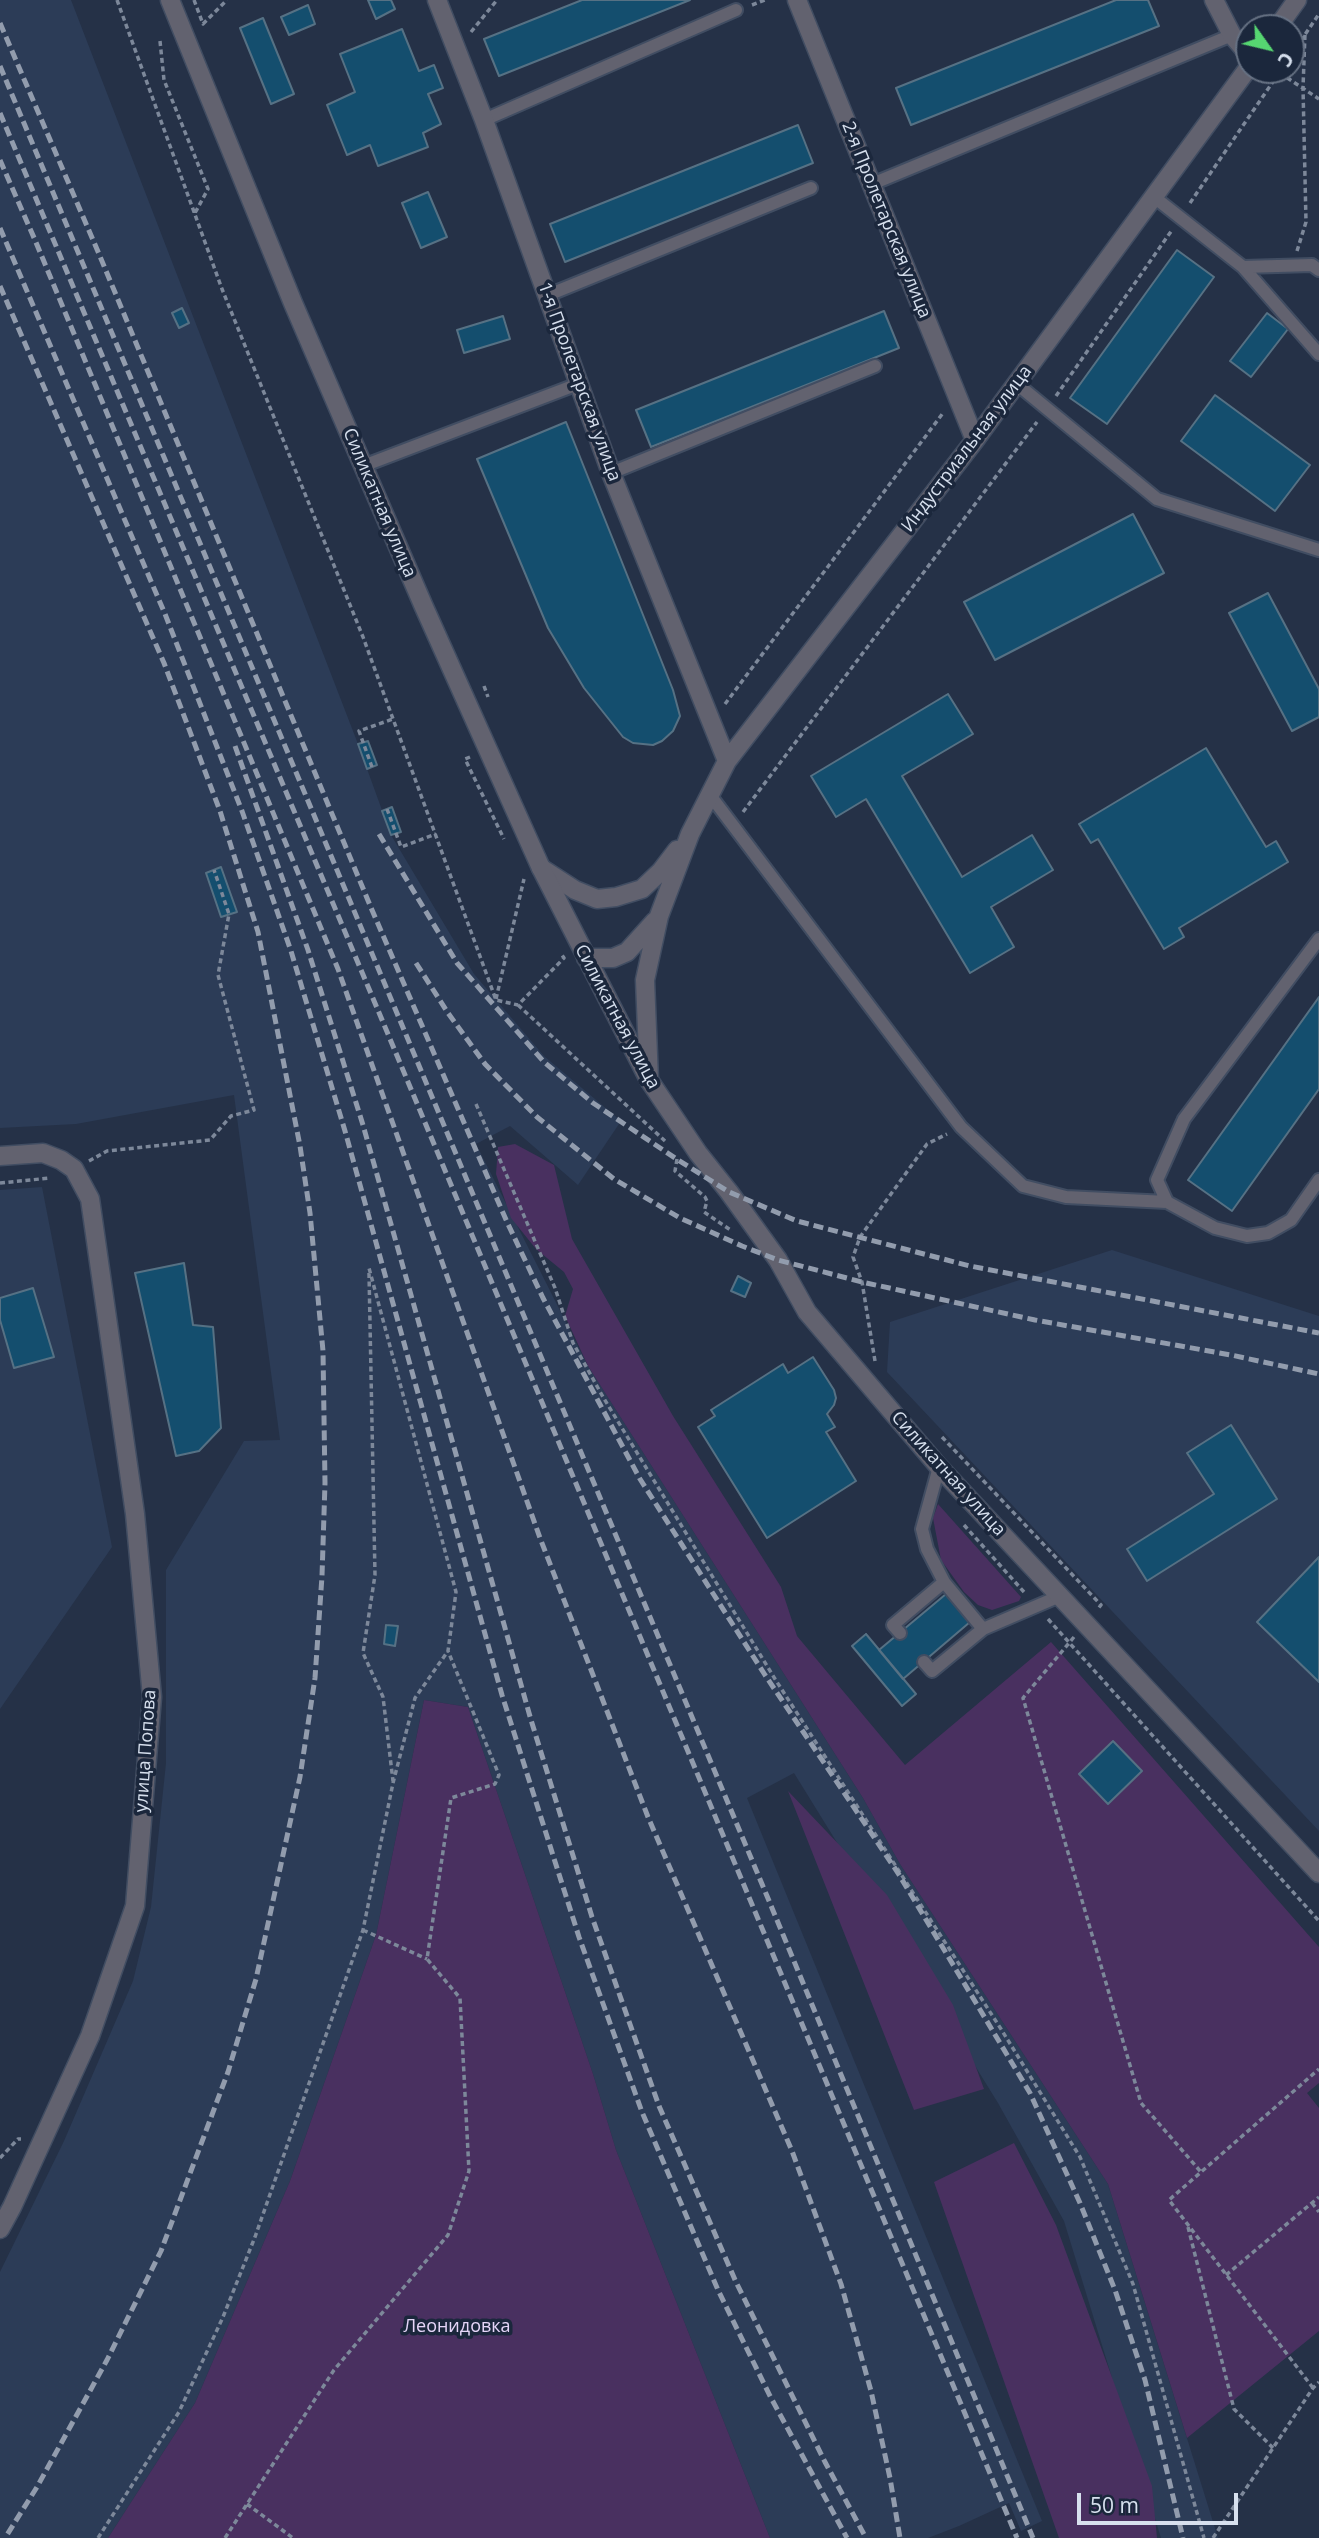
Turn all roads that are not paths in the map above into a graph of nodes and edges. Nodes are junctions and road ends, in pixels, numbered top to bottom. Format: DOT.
graph roads {
  1 [pos="170,0"];
  2 [pos="437,0"];
  3 [pos="797,0"];
  4 [pos="1214,0"];
  5 [pos="736,10"];
  6 [pos="1231,35"];
  7 [pos="1235,39"];
  8 [pos="1237,84"];
  9 [pos="484,120"];
  10 [pos="872,184"];
  11 [pos="811,188"];
  12 [pos="1154,197"];
  13 [pos="1243,267"];
  14 [pos="1319,270"];
  15 [pos="548,295"];
  16 [pos="1319,354"];
  17 [pos="875,366"];
  18 [pos="578,384"];
  19 [pos="1017,384"];
  20 [pos="975,440"];
  21 [pos="363,466"];
  22 [pos="611,473"];
  23 [pos="1319,550"];
  24 [pos="727,761"];
  25 [pos="710,794"];
  26 [pos="690,834"];
  27 [pos="541,868"];
  28 [pos="659,916"];
  29 [pos="1319,939"];
  30 [pos="586,958"];
  31 [pos="649,1080"];
  32 [pos="0,1156"];
  33 [pos="1319,1180"];
  34 [pos="1167,1202"];
  35 [pos="939,1467"];
  36 [pos="944,1582"];
  37 [pos="1060,1596"];
  38 [pos="983,1629"];
  39 [pos="900,1633"];
  40 [pos="923,1662"];
  41 [pos="1319,1873"];
  42 [pos="0,2229"];
  1 -- 21 [label="street, Силикатная улица"];
  2 -- 9 [label="street, 1-я Пролетарская улица"];
  3 -- 10 [label="street, 2-я Пролетарская улица"];
  4 -- 6 [label="street"];
  5 -- 9 [label="lane"];
  6 -- 7 [label="street"];
  6 -- 10 [label="lane"];
  8 -- 12 [label="street, Индустриальная улица"];
  9 -- 15 [label="street, 1-я Пролетарская улица"];
  10 -- 20 [label="street, 2-я Пролетарская улица"];
  11 -- 15 [label="lane"];
  12 -- 13 [label="lane"];
  12 -- 19 [label="street, Индустриальная улица"];
  13 -- 14 [label="lane"];
  13 -- 16 [label="lane"];
  15 -- 18 [label="street, 1-я Пролетарская улица"];
  17 -- 22 [label="lane"];
  18 -- 21 [label="lane"];
  18 -- 22 [label="street, 1-я Пролетарская улица"];
  19 -- 20 [label="street, Индустриальная улица"];
  19 -- 23 [label="lane"];
  20 -- 24 [label="street, Индустриальная улица"];
  21 -- 27 [label="street, Силикатная улица"];
  22 -- 24 [label="street, 1-я Пролетарская улица"];
  24 -- 25 [label="street, Индустриальная улица"];
  25 -- 26 [label="street, Индустриальная улица"];
  25 -- 34 [label="lane"];
  26 -- 27 [label="street, Индустриальная улица"];
  26 -- 28 [label="street, Индустриальная улица"];
  27 -- 30 [label="street, Силикатная улица"];
  28 -- 30 [label="street, Индустриальная улица"];
  28 -- 31 [label="street, Индустриальная улица"];
  29 -- 34 [label="lane"];
  30 -- 31 [label="street, Силикатная улица"];
  31 -- 35 [label="street, Силикатная улица"];
  32 -- 42 [label="street, улица Попова"];
  33 -- 34 [label="lane"];
  35 -- 36 [label="lane"];
  35 -- 37 [label="street, Силикатная улица"];
  36 -- 38 [label="lane"];
  36 -- 39 [label="lane"];
  37 -- 38 [label="lane"];
  37 -- 41 [label="street, Силикатная улица"];
  38 -- 40 [label="lane"];
}
